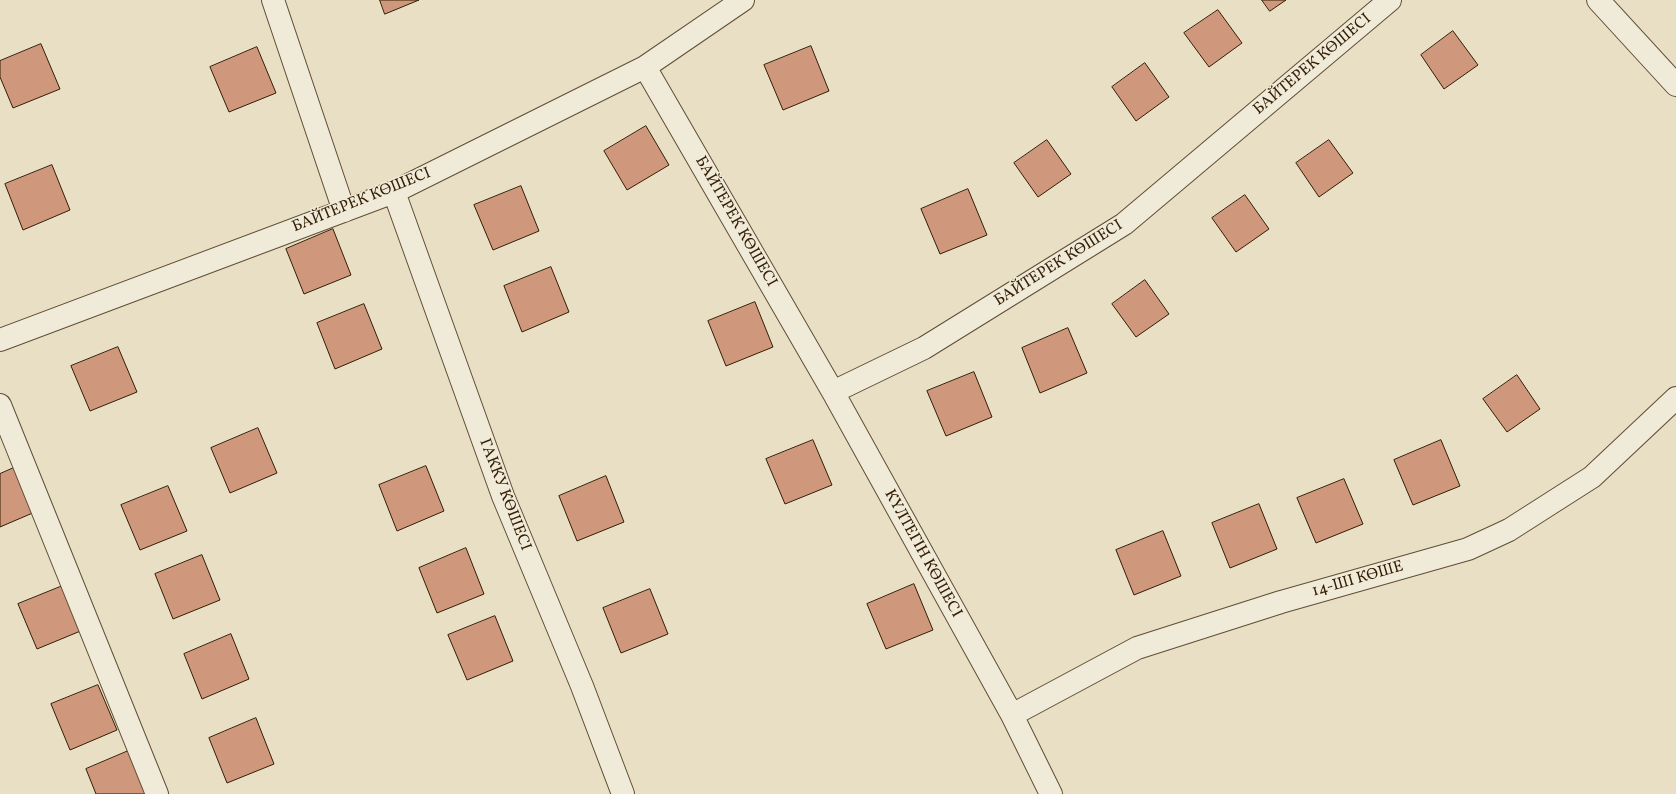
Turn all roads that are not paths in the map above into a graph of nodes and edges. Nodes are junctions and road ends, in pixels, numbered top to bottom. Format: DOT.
graph roads {
  1 [pos="273,0"];
  2 [pos="743,0"];
  3 [pos="1390,0"];
  4 [pos="1598,0"];
  5 [pos="645,67"];
  6 [pos="1676,85"];
  7 [pos="394,192"];
  8 [pos="344,211"];
  9 [pos="0,340"];
  10 [pos="833,392"];
  11 [pos="1676,398"];
  12 [pos="0,405"];
  13 [pos="1012,715"];
  14 [pos="157,794"];
  15 [pos="623,794"];
  16 [pos="1051,794"];
  1 -- 8 [label="street"];
  2 -- 5 [label="street"];
  3 -- 10 [label="street, БАЙТЕРЕК КӨШЕСІ"];
  4 -- 6 [label="street"];
  5 -- 7 [label="street, БАЙТЕРЕК КӨШЕСІ"];
  5 -- 10 [label="street, БАЙТЕРЕК КӨШЕСІ"];
  7 -- 8 [label="street, БАЙТЕРЕК КӨШЕСІ"];
  7 -- 15 [label="street, ГАККУ КӨШЕСІ"];
  8 -- 9 [label="street, БАЙТЕРЕК КӨШЕСІ"];
  10 -- 13 [label="street, КҮЛТЕГІН КӨШЕСІ"];
  11 -- 13 [label="street, 14-ШІ КӨШЕ"];
  12 -- 14 [label="street"];
  13 -- 16 [label="street, КҮЛТЕГІН КӨШЕСІ"];
}
